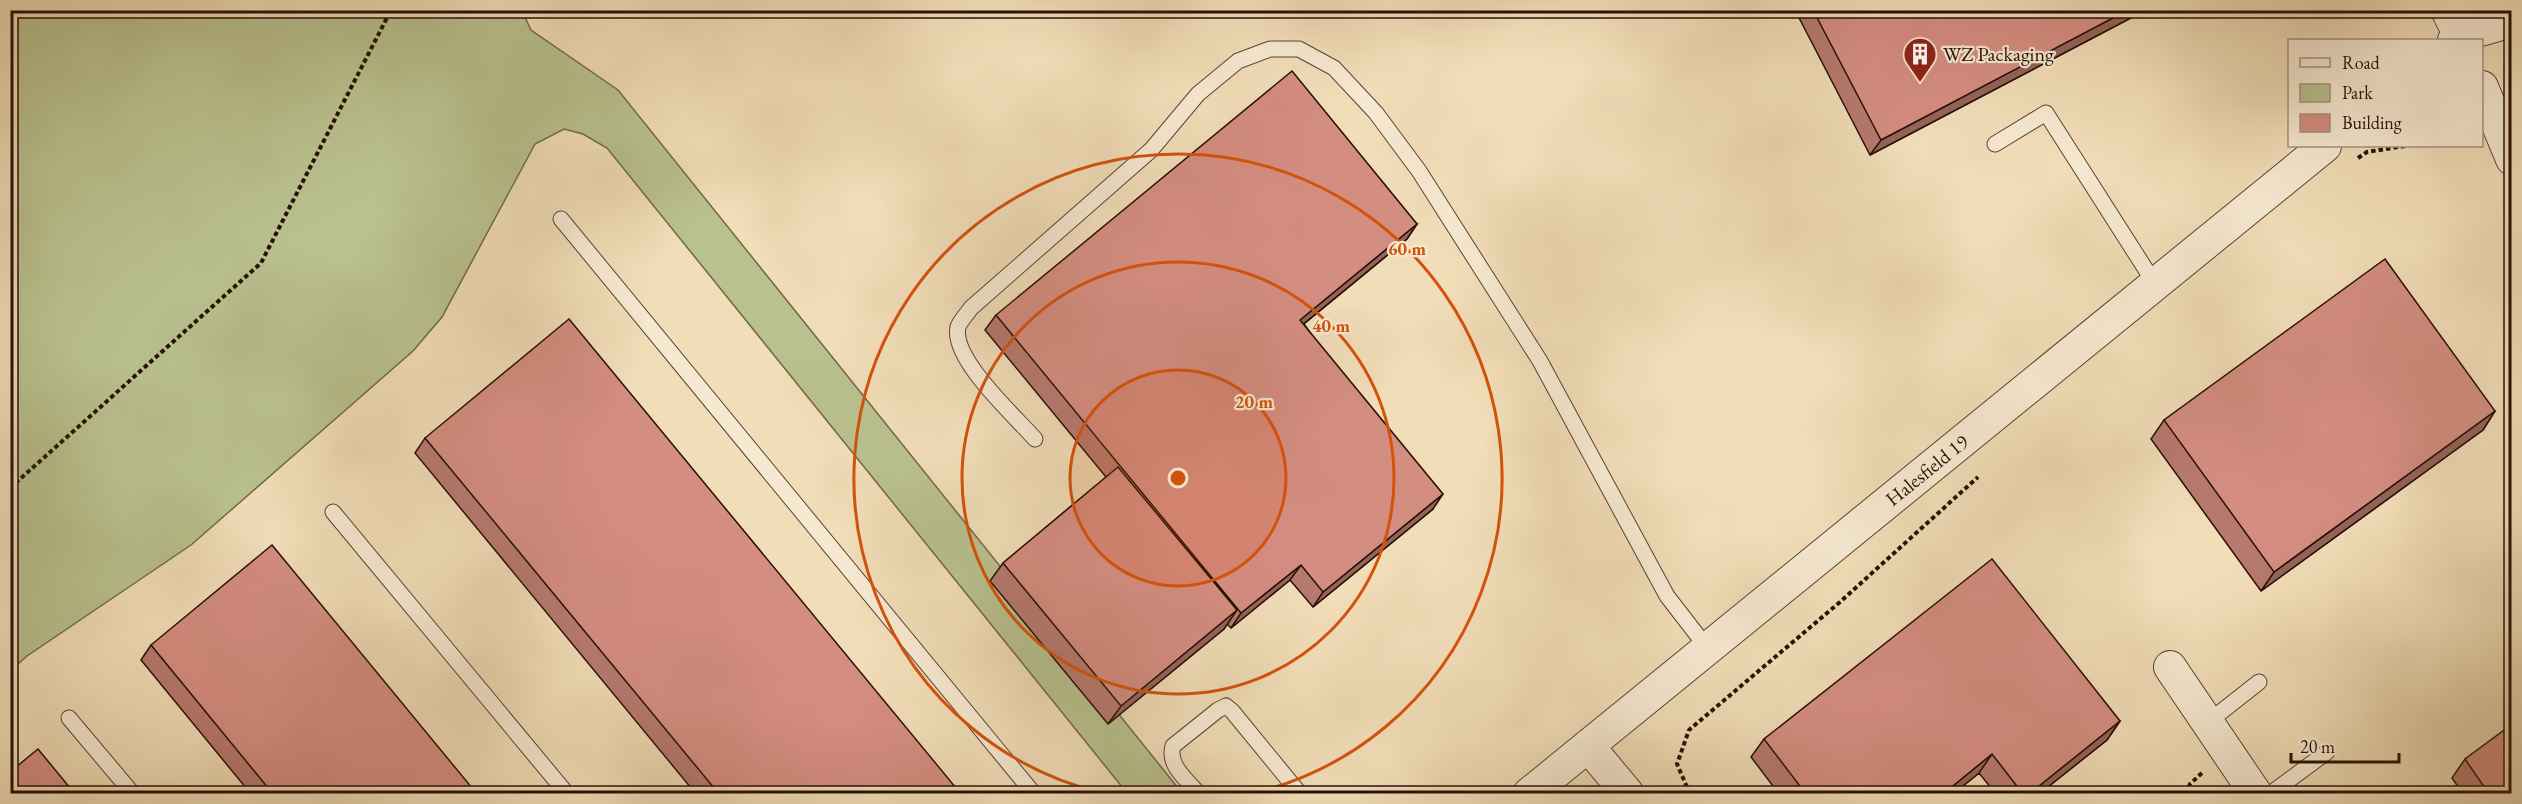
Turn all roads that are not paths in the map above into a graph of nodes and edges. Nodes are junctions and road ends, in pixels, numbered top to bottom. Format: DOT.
graph roads {
  1 [pos="2511,21"];
  2 [pos="2456,32"];
  3 [pos="2483,92"];
  4 [pos="1995,144"];
  5 [pos="2324,147"];
  6 [pos="2511,159"];
  7 [pos="561,219"];
  8 [pos="2155,284"];
  9 [pos="1035,439"];
  10 [pos="333,512"];
  11 [pos="1708,649"];
  12 [pos="2170,667"];
  13 [pos="2259,682"];
  14 [pos="69,718"];
  15 [pos="2207,723"];
  16 [pos="1588,746"];
  17 [pos="2327,752"];
  18 [pos="132,794"];
  19 [pos="567,794"];
  20 [pos="1034,794"];
  21 [pos="1199,794"];
  22 [pos="1300,794"];
  23 [pos="1529,794"];
  24 [pos="1628,794"];
  25 [pos="2256,794"];
  26 [pos="2270,794"];
  1 -- 2 [label="street"];
  3 -- 6 [label="street"];
  4 -- 8 [label="lane"];
  5 -- 8 [label="street, Halesfield 19"];
  7 -- 20 [label="lane"];
  8 -- 11 [label="street, Halesfield 19"];
  9 -- 11 [label="lane"];
  10 -- 19 [label="lane"];
  11 -- 16 [label="street, Halesfield 19"];
  12 -- 15 [label="street"];
  13 -- 15 [label="lane"];
  14 -- 18 [label="lane"];
  15 -- 25 [label="street"];
  16 -- 23 [label="street, Halesfield 19"];
  16 -- 24 [label="street"];
  17 -- 26 [label="lane"];
  21 -- 22 [label="lane"];
}
